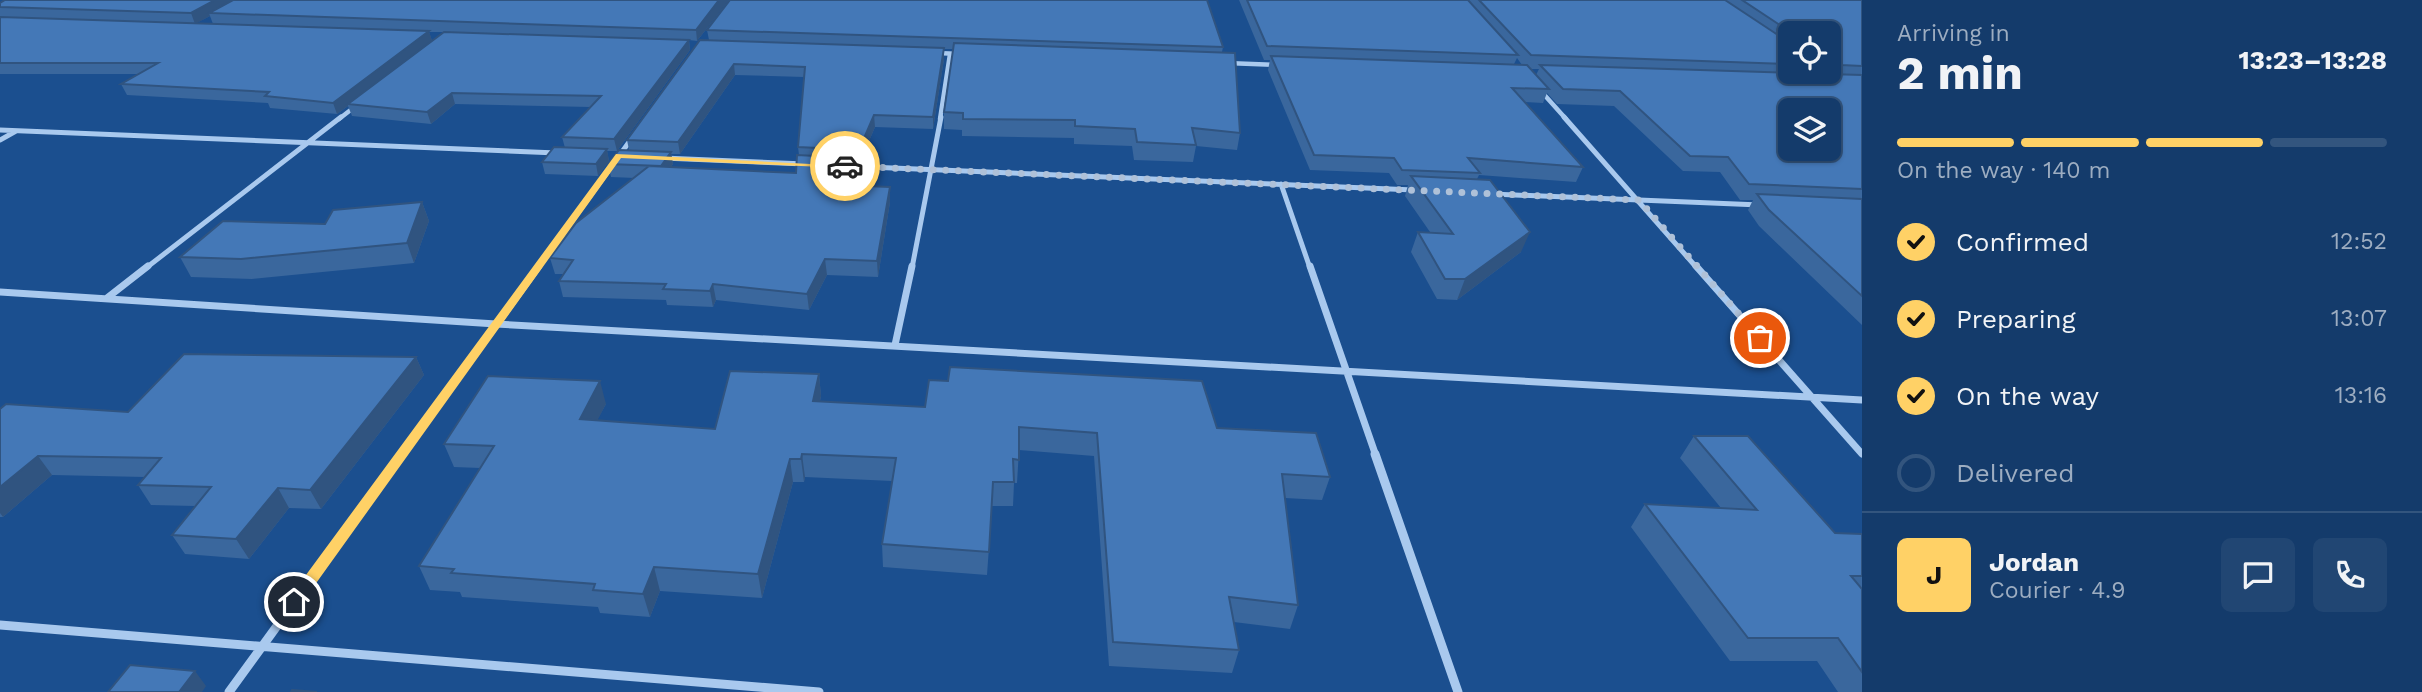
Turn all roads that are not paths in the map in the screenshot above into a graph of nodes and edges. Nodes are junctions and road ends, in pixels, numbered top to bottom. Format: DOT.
graph roads {
  1 [pos="1223,51"];
  2 [pos="922,53"];
  3 [pos="950,54"];
  4 [pos="964,54"];
  5 [pos="1213,63"];
  6 [pos="1227,63"];
  7 [pos="1282,65"];
  8 [pos="1534,83"];
  9 [pos="363,101"];
  10 [pos="0,130"];
  11 [pos="16,131"];
  12 [pos="635,134"];
  13 [pos="0,140"];
  14 [pos="310,141"];
  15 [pos="565,153"];
  16 [pos="605,155"];
  17 [pos="619,156"];
  18 [pos="632,156"];
  19 [pos="660,158"];
  20 [pos="810,164"];
  21 [pos="837,166"];
  22 [pos="933,170"];
  23 [pos="1281,184"];
  24 [pos="1419,190"];
  25 [pos="1488,193"];
  26 [pos="1639,200"];
  27 [pos="1764,206"];
  28 [pos="0,292"];
  29 [pos="107,298"];
  30 [pos="496,324"];
  31 [pos="895,345"];
  32 [pos="1345,372"];
  33 [pos="1811,397"];
  34 [pos="1862,400"];
  35 [pos="1862,454"];
  36 [pos="0,625"];
  37 [pos="263,645"];
  38 [pos="229,692"];
  39 [pos="812,692"];
  40 [pos="819,692"];
  41 [pos="1458,692"];
  1 -- 6 [label="street"];
  2 -- 3 [label="street"];
  3 -- 4 [label="street"];
  3 -- 22 [label="street"];
  5 -- 6 [label="street"];
  6 -- 7 [label="street"];
  8 -- 26 [label="street"];
  9 -- 14 [label="street"];
  10 -- 11 [label="street"];
  11 -- 13 [label="street"];
  11 -- 14 [label="street"];
  12 -- 17 [label="street"];
  14 -- 15 [label="street"];
  14 -- 29 [label="street"];
  16 -- 17 [label="street"];
  17 -- 18 [label="street"];
  17 -- 30 [label="street"];
  19 -- 20 [label="street"];
  21 -- 22 [label="street"];
  22 -- 23 [label="street"];
  22 -- 31 [label="street"];
  23 -- 24 [label="street"];
  23 -- 32 [label="street"];
  25 -- 26 [label="street"];
  26 -- 27 [label="street"];
  26 -- 33 [label="street"];
  28 -- 29 [label="street"];
  29 -- 30 [label="street"];
  30 -- 31 [label="street"];
  30 -- 37 [label="street"];
  31 -- 32 [label="street"];
  32 -- 33 [label="street"];
  32 -- 41 [label="street"];
  33 -- 34 [label="street"];
  33 -- 35 [label="street"];
  36 -- 37 [label="street"];
  37 -- 38 [label="street"];
  37 -- 39 [label="street"];
  39 -- 40 [label="street"];
}
